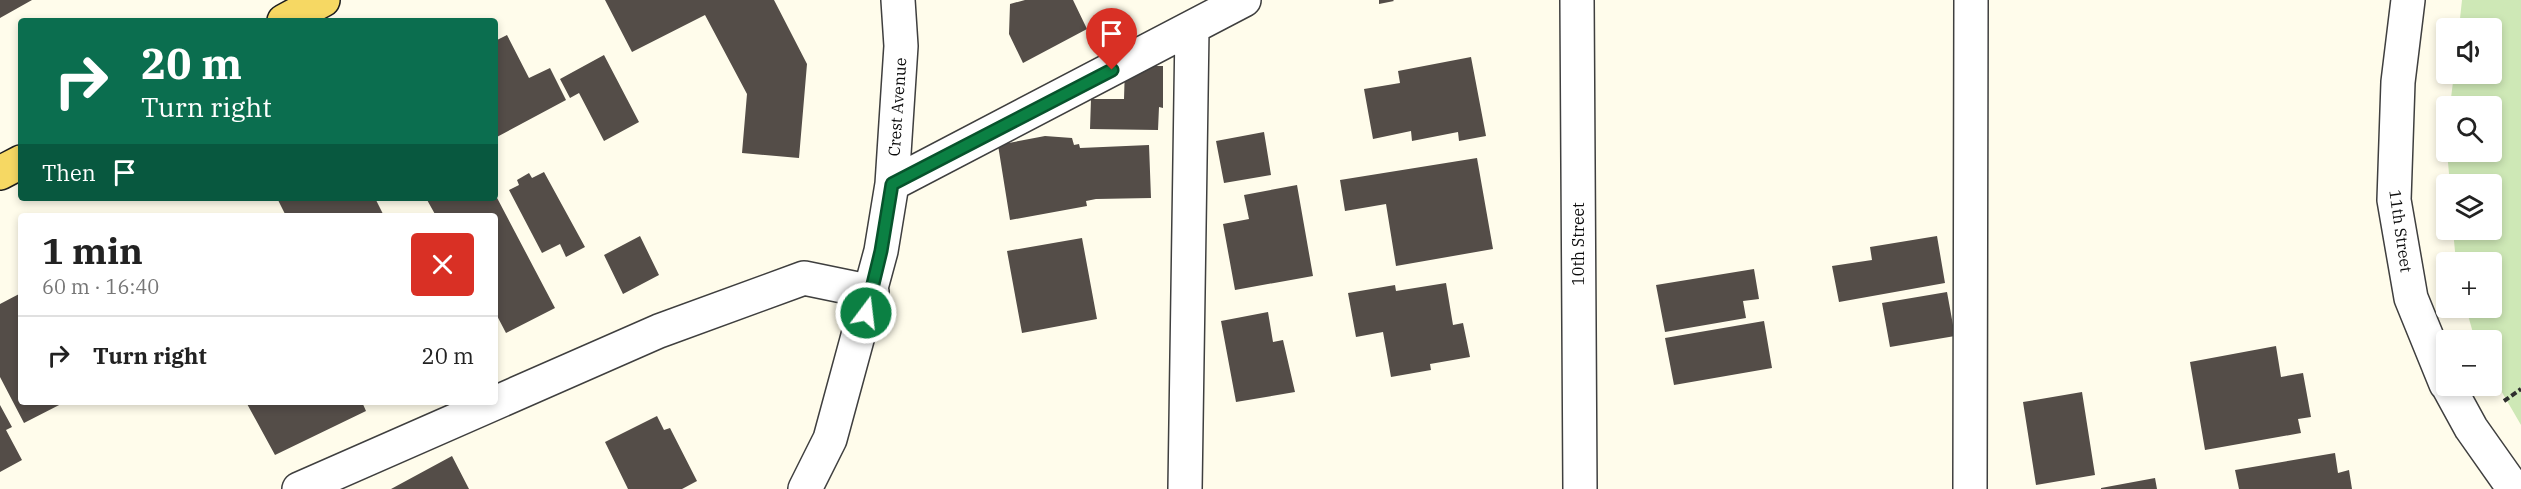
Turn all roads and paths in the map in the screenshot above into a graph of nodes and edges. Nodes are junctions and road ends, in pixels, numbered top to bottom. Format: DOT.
graph roads {
  1 [pos="323,0"];
  2 [pos="898,0"];
  3 [pos="1244,0"];
  4 [pos="1577,0"];
  5 [pos="1971,0"];
  6 [pos="2408,0"];
  7 [pos="290,18"];
  8 [pos="1192,29"];
  9 [pos="18,164"];
  10 [pos="0,173"];
  11 [pos="892,184"];
  12 [pos="872,292"];
  13 [pos="2436,358"];
  14 [pos="2453,396"];
  15 [pos="498,402"];
  16 [pos="492,405"];
  17 [pos="299,489"];
  18 [pos="805,489"];
  19 [pos="1185,489"];
  20 [pos="1580,489"];
  21 [pos="1970,489"];
  22 [pos="2514,489"];
  1 -- 7 [label="main road"];
  2 -- 11 [label="street, Crest Avenue"];
  3 -- 8 [label="street"];
  4 -- 20 [label="street, 10th Street"];
  5 -- 21 [label="street"];
  6 -- 13 [label="street, 11th Street"];
  8 -- 11 [label="street"];
  8 -- 19 [label="street"];
  9 -- 10 [label="main road"];
  11 -- 12 [label="street, Crest Avenue"];
  12 -- 15 [label="street"];
  12 -- 18 [label="street, Crest Avenue"];
  14 -- 22 [label="street, 11th Street"];
  16 -- 17 [label="street"];
}
